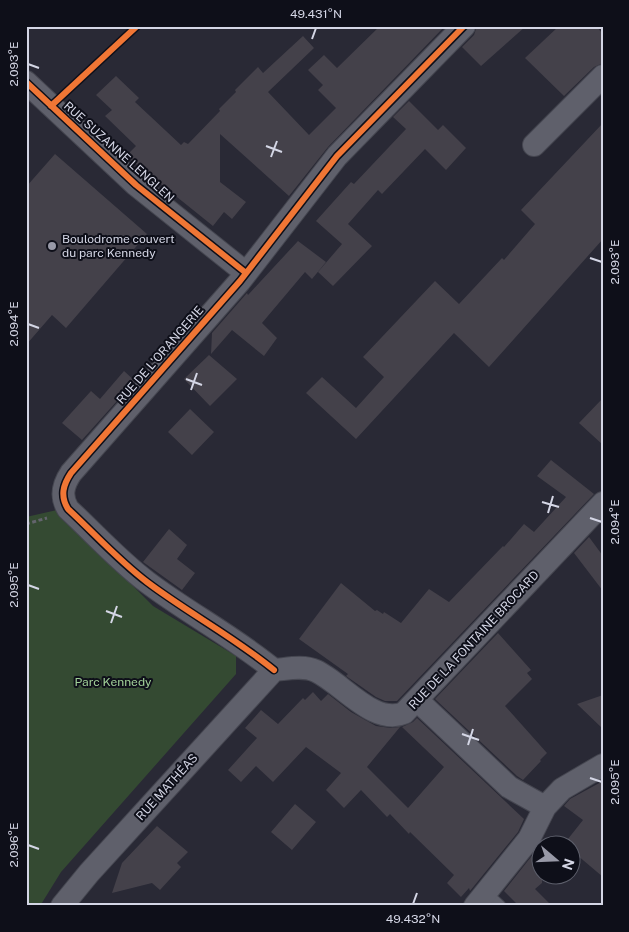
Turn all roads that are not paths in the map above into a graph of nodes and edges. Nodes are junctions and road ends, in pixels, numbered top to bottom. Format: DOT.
graph roads {
  1 [pos="464,26"];
  2 [pos="603,76"];
  3 [pos="26,82"];
  4 [pos="534,145"];
  5 [pos="246,274"];
  6 [pos="603,504"];
  7 [pos="274,670"];
  8 [pos="417,700"];
  9 [pos="603,765"];
  10 [pos="545,807"];
  11 [pos="487,902"];
  12 [pos="62,906"];
  1 -- 5 [label="street, RUE DE L'ORANGERIE"];
  2 -- 4 [label="street"];
  3 -- 5 [label="street, RUE SUZANNE LENGLEN"];
  5 -- 7 [label="street, RUE DE L'ORANGERIE"];
  6 -- 8 [label="street, RUE DE LA FONTAINE BROCARD"];
  7 -- 8 [label="street, RUE DE LA FONTAINE BROCARD"];
  7 -- 12 [label="street, RUE MATHÉAS"];
  8 -- 10 [label="street"];
  9 -- 10 [label="street"];
  10 -- 11 [label="street"];
}
